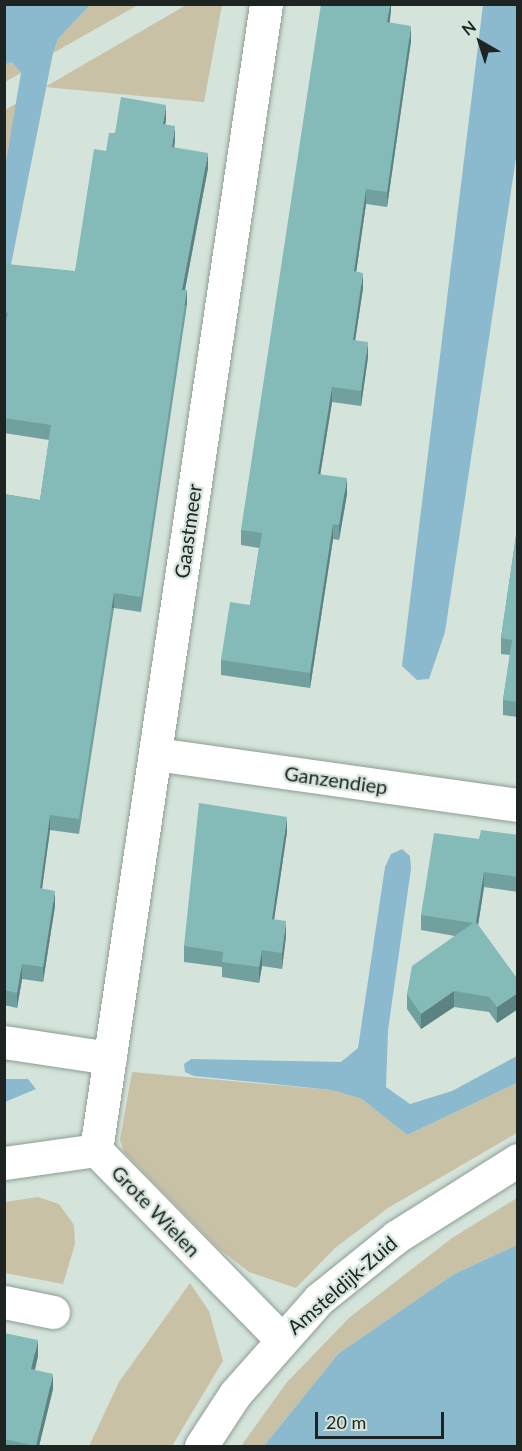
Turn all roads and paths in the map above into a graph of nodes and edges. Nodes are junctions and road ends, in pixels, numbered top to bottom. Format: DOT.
graph roads {
  1 [pos="266,4"];
  2 [pos="155,754"];
  3 [pos="518,805"];
  4 [pos="4,1042"];
  5 [pos="110,1058"];
  6 [pos="96,1149"];
  7 [pos="518,1160"];
  8 [pos="4,1163"];
  9 [pos="4,1302"];
  10 [pos="53,1312"];
  11 [pos="280,1338"];
  12 [pos="201,1446"];
  1 -- 2 [label="street, Gaastmeer"];
  2 -- 3 [label="street, Ganzendiep"];
  2 -- 5 [label="street, Gaastmeer"];
  4 -- 5 [label="street"];
  5 -- 6 [label="street, Gaastmeer"];
  6 -- 8 [label="street, Grote Wielen"];
  6 -- 11 [label="street, Grote Wielen"];
  7 -- 11 [label="street, Amsteldijk-Zuid"];
  9 -- 10 [label="street"];
  11 -- 12 [label="street, Amsteldijk-Zuid"];
}
